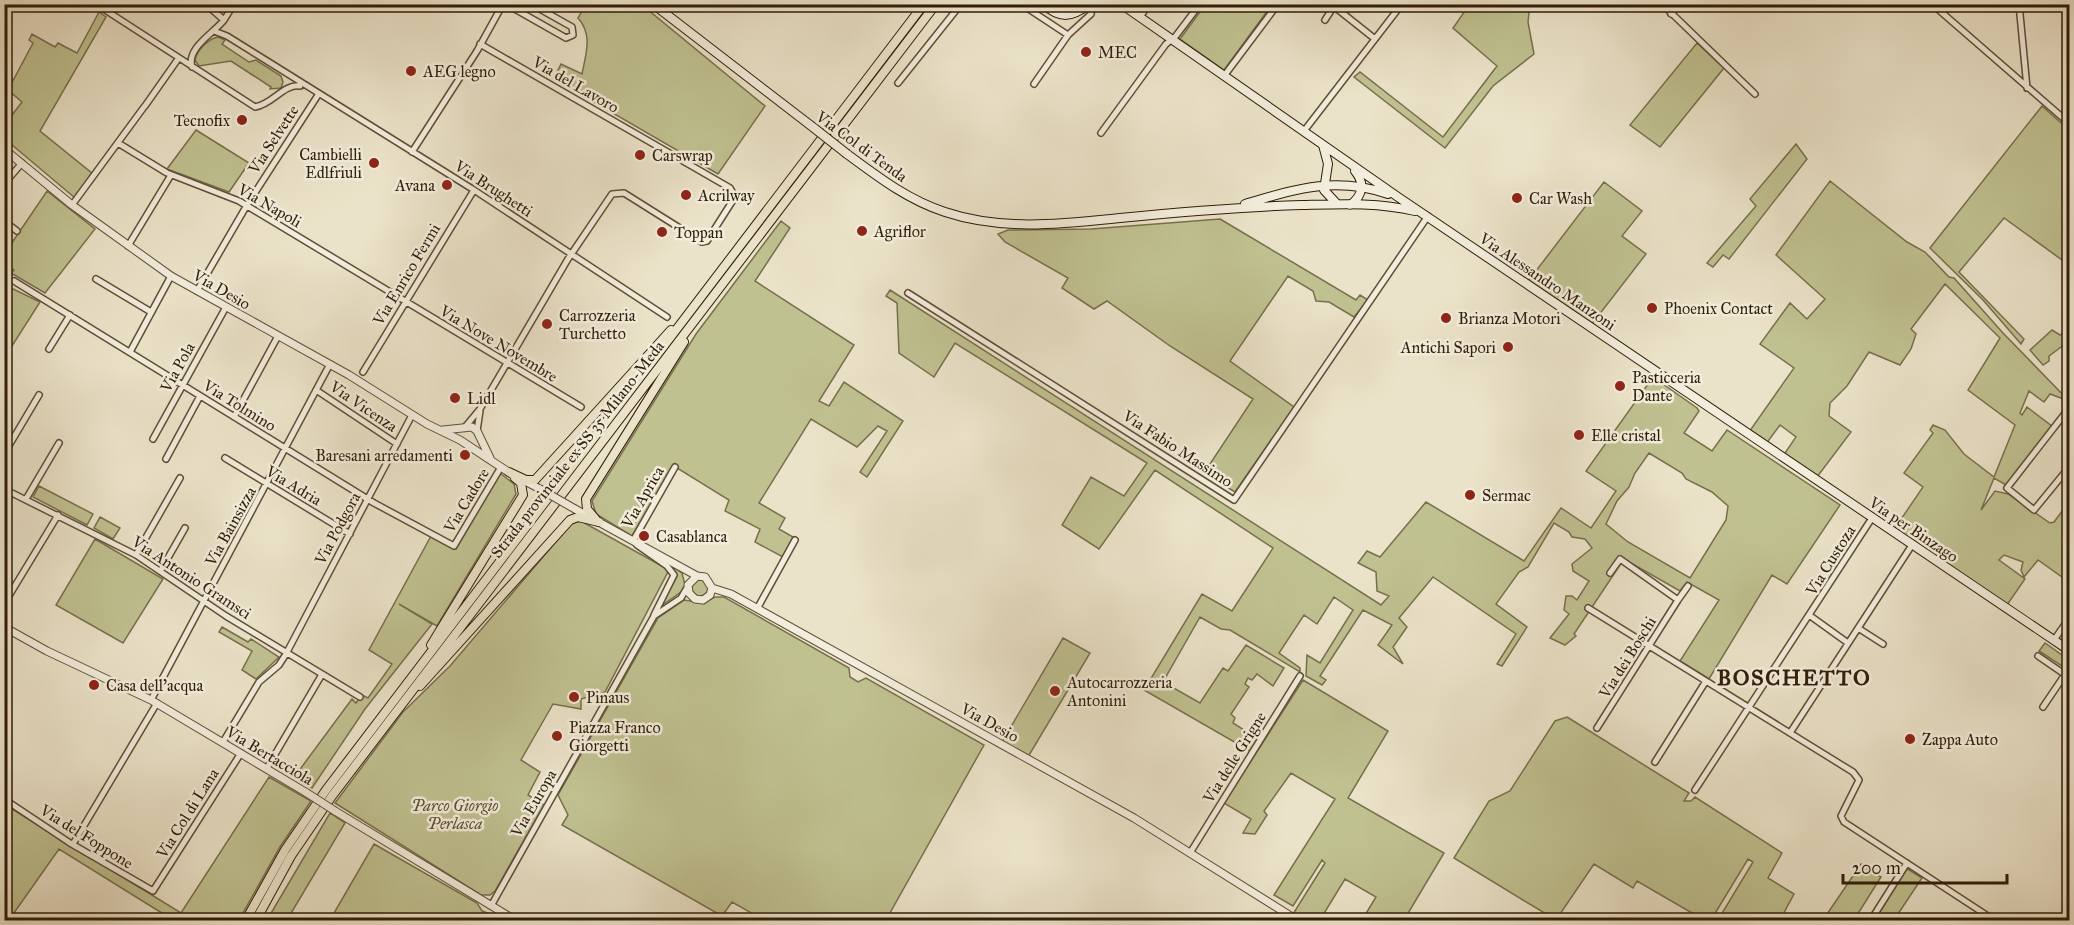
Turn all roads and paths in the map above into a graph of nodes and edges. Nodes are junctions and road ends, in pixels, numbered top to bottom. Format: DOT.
graph roads {
  1 [pos="96,4"];
  2 [pos="234,4"];
  3 [pos="504,4"];
  4 [pos="531,4"];
  5 [pos="654,4"];
  6 [pos="924,4"];
  7 [pos="936,4"];
  8 [pos="961,4"];
  9 [pos="1021,4"];
  10 [pos="1043,4"];
  11 [pos="1080,4"];
  12 [pos="1092,4"];
  13 [pos="1121,4"];
  14 [pos="1149,4"];
  15 [pos="1200,4"];
  16 [pos="1278,4"];
  17 [pos="1402,4"];
  18 [pos="1662,4"];
  19 [pos="1679,4"];
  20 [pos="1932,4"];
  21 [pos="2019,4"];
  22 [pos="1333,5"];
  23 [pos="209,6"];
  24 [pos="1671,14"];
  25 [pos="1068,16"];
  26 [pos="1140,17"];
  27 [pos="224,20"];
  28 [pos="1325,20"];
  29 [pos="220,25"];
  30 [pos="214,32"];
  31 [pos="1068,35"];
  32 [pos="227,36"];
  33 [pos="1375,39"];
  34 [pos="1172,40"];
  35 [pos="480,44"];
  36 [pos="194,50"];
  37 [pos="178,59"];
  38 [pos="192,67"];
  39 [pos="286,75"];
  40 [pos="1224,76"];
  41 [pos="898,82"];
  42 [pos="1035,84"];
  43 [pos="303,86"];
  44 [pos="288,87"];
  45 [pos="2027,88"];
  46 [pos="1755,94"];
  47 [pos="318,95"];
  48 [pos="2070,124"];
  49 [pos="1304,131"];
  50 [pos="1101,133"];
  51 [pos="117,143"];
  52 [pos="1323,144"];
  53 [pos="4,149"];
  54 [pos="412,152"];
  55 [pos="22,164"];
  56 [pos="1351,165"];
  57 [pos="171,175"];
  58 [pos="4,184"];
  59 [pos="1323,184"];
  60 [pos="1362,187"];
  61 [pos="474,190"];
  62 [pos="1398,197"];
  63 [pos="1337,204"];
  64 [pos="72,205"];
  65 [pos="247,205"];
  66 [pos="1350,205"];
  67 [pos="1232,207"];
  68 [pos="1425,214"];
  69 [pos="4,221"];
  70 [pos="17,231"];
  71 [pos="128,246"];
  72 [pos="571,255"];
  73 [pos="171,276"];
  74 [pos="96,279"];
  75 [pos="14,281"];
  76 [pos="197,291"];
  77 [pos="908,293"];
  78 [pos="404,302"];
  79 [pos="709,302"];
  80 [pos="226,307"];
  81 [pos="691,311"];
  82 [pos="150,312"];
  83 [pos="70,315"];
  84 [pos="667,317"];
  85 [pos="278,336"];
  86 [pos="49,349"];
  87 [pos="130,352"];
  88 [pos="505,363"];
  89 [pos="330,364"];
  90 [pos="363,372"];
  91 [pos="183,385"];
  92 [pos="316,390"];
  93 [pos="39,395"];
  94 [pos="200,396"];
  95 [pos="581,407"];
  96 [pos="2070,407"];
  97 [pos="480,409"];
  98 [pos="412,415"];
  99 [pos="234,417"];
  100 [pos="463,429"];
  101 [pos="440,430"];
  102 [pos="478,434"];
  103 [pos="153,439"];
  104 [pos="460,440"];
  105 [pos="1758,441"];
  106 [pos="59,443"];
  107 [pos="397,444"];
  108 [pos="469,446"];
  109 [pos="286,449"];
  110 [pos="4,454"];
  111 [pos="225,458"];
  112 [pos="166,459"];
  113 [pos="491,460"];
  114 [pos="2070,466"];
  115 [pos="675,467"];
  116 [pos="506,470"];
  117 [pos="180,478"];
  118 [pos="268,485"];
  119 [pos="5,491"];
  120 [pos="26,499"];
  121 [pos="368,499"];
  122 [pos="58,514"];
  123 [pos="1872,518"];
  124 [pos="598,522"];
  125 [pos="185,528"];
  126 [pos="350,534"];
  127 [pos="795,540"];
  128 [pos="633,542"];
  129 [pos="1912,545"];
  130 [pos="454,546"];
  131 [pos="136,555"];
  132 [pos="161,570"];
  133 [pos="1610,573"];
  134 [pos="692,581"];
  135 [pos="1688,586"];
  136 [pos="711,591"];
  137 [pos="691,597"];
  138 [pos="681,598"];
  139 [pos="1678,600"];
  140 [pos="205,601"];
  141 [pos="4,604"];
  142 [pos="1588,608"];
  143 [pos="757,609"];
  144 [pos="1809,615"];
  145 [pos="654,616"];
  146 [pos="2070,617"];
  147 [pos="4,627"];
  148 [pos="1858,628"];
  149 [pos="2054,640"];
  150 [pos="1848,643"];
  151 [pos="1883,645"];
  152 [pos="1650,646"];
  153 [pos="2070,651"];
  154 [pos="286,654"];
  155 [pos="2038,656"];
  156 [pos="426,659"];
  157 [pos="2070,667"];
  158 [pos="321,676"];
  159 [pos="1300,676"];
  160 [pos="2067,676"];
  161 [pos="1706,681"];
  162 [pos="406,697"];
  163 [pos="360,698"];
  164 [pos="154,702"];
  165 [pos="2043,706"];
  166 [pos="1749,708"];
  167 [pos="1597,728"];
  168 [pos="1790,733"];
  169 [pos="223,742"];
  170 [pos="241,753"];
  171 [pos="1655,762"];
  172 [pos="267,768"];
  173 [pos="1695,790"];
  174 [pos="4,799"];
  175 [pos="73,844"];
  176 [pos="1190,853"];
  177 [pos="1907,863"];
  178 [pos="156,887"];
  179 [pos="490,906"];
  180 [pos="1985,918"];
  181 [pos="246,921"];
  182 [pos="256,921"];
  183 [pos="515,921"];
  184 [pos="1297,921"];
  185 [pos="1871,921"];
  186 [pos="1994,921"];
  1 -- 37 [label="street"];
  2 -- 27 [label="street"];
  3 -- 4 [label="street"];
  3 -- 35 [label="street"];
  5 -- 67 [label="main road, Via Col di Tenda, bridge"];
  6 -- 81 [label="highway, Strada provinciale ex SS 35 Milano-Meda"];
  7 -- 79 [label="highway, Strada provinciale ex SS 35 Milano-Meda"];
  8 -- 41 [label="street"];
  9 -- 31 [label="street"];
  10 -- 25 [label="main road"];
  11 -- 25 [label="main road"];
  12 -- 25 [label="main road"];
  12 -- 31 [label="street"];
  13 -- 26 [label="main road, Via Alessandro Manzoni"];
  14 -- 26 [label="street"];
  15 -- 34 [label="street"];
  16 -- 40 [label="street"];
  17 -- 33 [label="street"];
  18 -- 24 [label="street"];
  19 -- 24 [label="street"];
  20 -- 45 [label="street"];
  21 -- 45 [label="street"];
  22 -- 28 [label="street"];
  22 -- 33 [label="street"];
  23 -- 27 [label="street"];
  24 -- 46 [label="street"];
  26 -- 34 [label="main road, Via Alessandro Manzoni"];
  27 -- 29 [label="street"];
  29 -- 30 [label="street"];
  29 -- 32 [label="street, Via Brughetti"];
  30 -- 32 [label="street, Via Brughetti"];
  30 -- 36 [label="street"];
  31 -- 42 [label="street"];
  32 -- 39 [label="street, Via Brughetti"];
  33 -- 49 [label="street"];
  34 -- 40 [label="main road, Via Alessandro Manzoni"];
  34 -- 50 [label="street"];
  35 -- 54 [label="street"];
  35 -- 72 [label="street, Via del Lavoro"];
  36 -- 37 [label="street"];
  36 -- 38 [label="street"];
  37 -- 38 [label="street"];
  37 -- 51 [label="street"];
  38 -- 44 [label="street"];
  39 -- 43 [label="street, Via Brughetti"];
  39 -- 44 [label="street"];
  40 -- 49 [label="main road, Via Alessandro Manzoni"];
  43 -- 44 [label="street"];
  43 -- 47 [label="street, Via Brughetti"];
  45 -- 48 [label="street"];
  47 -- 54 [label="street, Via Brughetti"];
  47 -- 65 [label="street, Via Selvette"];
  49 -- 52 [label="main road, Via Alessandro Manzoni"];
  51 -- 57 [label="street, Via Napoli"];
  51 -- 64 [label="street"];
  52 -- 56 [label="main road, Via Alessandro Manzoni"];
  52 -- 59 [label="main road"];
  53 -- 55 [label="street, Via Desio"];
  54 -- 61 [label="street, Via Brughetti"];
  55 -- 58 [label="street"];
  55 -- 64 [label="street, Via Desio"];
  56 -- 60 [label="main road"];
  56 -- 62 [label="main road, Via Alessandro Manzoni"];
  57 -- 65 [label="street, Via Napoli"];
  57 -- 71 [label="street"];
  59 -- 60 [label="main road, Via Col di Tenda"];
  59 -- 63 [label="main road"];
  59 -- 67 [label="main road, Via Col di Tenda"];
  60 -- 62 [label="main road, Via Col di Tenda"];
  60 -- 66 [label="main road"];
  61 -- 72 [label="street, Via Brughetti"];
  61 -- 78 [label="street, Via Enrico Fermi"];
  62 -- 68 [label="main road, Via Alessandro Manzoni"];
  63 -- 66 [label="main road, Via Col di Tenda"];
  63 -- 67 [label="main road, Via Col di Tenda"];
  64 -- 71 [label="street, Via Desio"];
  65 -- 76 [label="street, Via Selvette"];
  65 -- 78 [label="street, Via Napoli"];
  66 -- 68 [label="main road, Via Col di Tenda"];
  68 -- 77 [label="street, Via Fabio Massimo"];
  68 -- 105 [label="main road, Via Alessandro Manzoni"];
  69 -- 70 [label="street"];
  71 -- 73 [label="street, Via Desio"];
  72 -- 84 [label="street, Via Brughetti"];
  72 -- 88 [label="street"];
  73 -- 76 [label="street, Via Desio"];
  73 -- 82 [label="street"];
  74 -- 82 [label="street"];
  75 -- 83 [label="street, Via Tolmino"];
  76 -- 80 [label="street, Via Desio"];
  78 -- 88 [label="street, Via Nove Novembre"];
  78 -- 90 [label="street, Via Enrico Fermi"];
  79 -- 124 [label="highway"];
  79 -- 162 [label="highway, Strada provinciale ex SS 35 Milano-Meda"];
  80 -- 85 [label="street, Via Desio"];
  80 -- 91 [label="street, Via Pola"];
  81 -- 116 [label="highway"];
  81 -- 156 [label="highway, Strada provinciale ex SS 35 Milano-Meda"];
  82 -- 87 [label="street"];
  83 -- 86 [label="street"];
  83 -- 87 [label="street, Via Tolmino"];
  85 -- 89 [label="street, Via Desio"];
  85 -- 99 [label="street"];
  87 -- 91 [label="street, Via Tolmino"];
  88 -- 95 [label="street, Via Nove Novembre"];
  88 -- 97 [label="street"];
  89 -- 92 [label="street, Via Bainsizza"];
  89 -- 98 [label="street, Via Desio"];
  91 -- 94 [label="street, Via Tolmino"];
  91 -- 103 [label="street, Via Pola"];
  92 -- 107 [label="street, Via Vicenza"];
  92 -- 109 [label="street, Via Bainsizza"];
  93 -- 110 [label="street"];
  94 -- 99 [label="street, Via Tolmino"];
  94 -- 112 [label="street"];
  96 -- 114 [label="street"];
  97 -- 100 [label="street"];
  97 -- 102 [label="street"];
  98 -- 101 [label="street, Via Desio"];
  98 -- 107 [label="street, Via Podgora"];
  99 -- 109 [label="street, Via Tolmino"];
  100 -- 101 [label="street, Via Desio"];
  100 -- 102 [label="street"];
  100 -- 104 [label="street"];
  101 -- 104 [label="street, Via Desio"];
  102 -- 108 [label="street"];
  102 -- 113 [label="street"];
  104 -- 108 [label="street"];
  105 -- 123 [label="main road, Via per Binzago"];
  106 -- 120 [label="street"];
  107 -- 121 [label="street, Via Podgora"];
  108 -- 113 [label="street"];
  109 -- 118 [label="street, Via Bainsizza"];
  109 -- 121 [label="street, Via Tolmino"];
  111 -- 118 [label="street, Via Adria"];
  113 -- 116 [label="street"];
  115 -- 128 [label="street, Via Aprica"];
  116 -- 124 [label="street, bridge"];
  116 -- 130 [label="street, Via Cadore"];
  116 -- 156 [label="highway"];
  117 -- 131 [label="street"];
  118 -- 126 [label="street, Via Adria"];
  118 -- 140 [label="street, Via Bainsizza"];
  119 -- 120 [label="street, Via Antonio Gramsci"];
  120 -- 122 [label="street, Via Antonio Gramsci"];
  121 -- 126 [label="street, Via Podgora"];
  121 -- 130 [label="street, Via Tolmino"];
  122 -- 131 [label="street, Via Antonio Gramsci"];
  122 -- 141 [label="street"];
  123 -- 129 [label="main road, Via per Binzago"];
  123 -- 144 [label="street, Via Custoza"];
  124 -- 128 [label="street"];
  124 -- 162 [label="highway"];
  125 -- 132 [label="street"];
  126 -- 154 [label="street, Via Podgora"];
  127 -- 143 [label="street"];
  128 -- 134 [label="street"];
  128 -- 145 [label="street"];
  129 -- 148 [label="street"];
  129 -- 149 [label="main road, Via per Binzago"];
  131 -- 132 [label="street, Via Antonio Gramsci"];
  132 -- 140 [label="street, Via Antonio Gramsci"];
  133 -- 139 [label="street"];
  134 -- 136 [label="street"];
  134 -- 137 [label="street"];
  134 -- 138 [label="street, Via Europa"];
  135 -- 139 [label="street, Via dei Boschi"];
  136 -- 137 [label="street"];
  136 -- 143 [label="street, Via Desio"];
  137 -- 138 [label="street, Via Europa"];
  138 -- 145 [label="street, Via Europa"];
  139 -- 152 [label="street, Via dei Boschi"];
  140 -- 154 [label="street, Via Antonio Gramsci"];
  140 -- 164 [label="street, Via Bainsizza"];
  142 -- 152 [label="street"];
  143 -- 176 [label="street, Via Desio"];
  144 -- 150 [label="street"];
  144 -- 166 [label="street, Via Custoza"];
  145 -- 179 [label="street, Via Europa"];
  146 -- 149 [label="street"];
  147 -- 164 [label="street, Via Bertacciola"];
  148 -- 150 [label="street"];
  148 -- 151 [label="street"];
  149 -- 153 [label="main road, Via per Binzago"];
  150 -- 168 [label="street"];
  152 -- 161 [label="street"];
  152 -- 167 [label="street, Via dei Boschi"];
  154 -- 158 [label="street, Via Antonio Gramsci"];
  154 -- 169 [label="street, Via Podgora"];
  155 -- 160 [label="street"];
  156 -- 181 [label="highway, Strada provinciale ex SS 35 Milano-Meda"];
  157 -- 160 [label="street"];
  158 -- 163 [label="street, Via Antonio Gramsci"];
  158 -- 172 [label="street"];
  159 -- 176 [label="street, Via delle Grigne"];
  160 -- 165 [label="street"];
  161 -- 166 [label="street"];
  161 -- 171 [label="street"];
  162 -- 182 [label="highway, Strada provinciale ex SS 35 Milano-Meda"];
  164 -- 169 [label="street, Via Bertacciola"];
  164 -- 175 [label="street, Via Bainsizza"];
  166 -- 168 [label="street"];
  166 -- 173 [label="street, Via Custoza"];
  168 -- 177 [label="street"];
  169 -- 170 [label="street, Via Bertacciola"];
  170 -- 172 [label="street, Via Bertacciola"];
  170 -- 178 [label="street, Via Col di Lana"];
  172 -- 179 [label="street, Via Bertacciola, bridge"];
  174 -- 175 [label="street, Via del Foppone"];
  175 -- 178 [label="street, Via del Foppone"];
  176 -- 184 [label="street, Via Desio"];
  177 -- 180 [label="street"];
  177 -- 185 [label="street"];
  179 -- 183 [label="street, Via Bertacciola"];
  180 -- 186 [label="street"];
}
